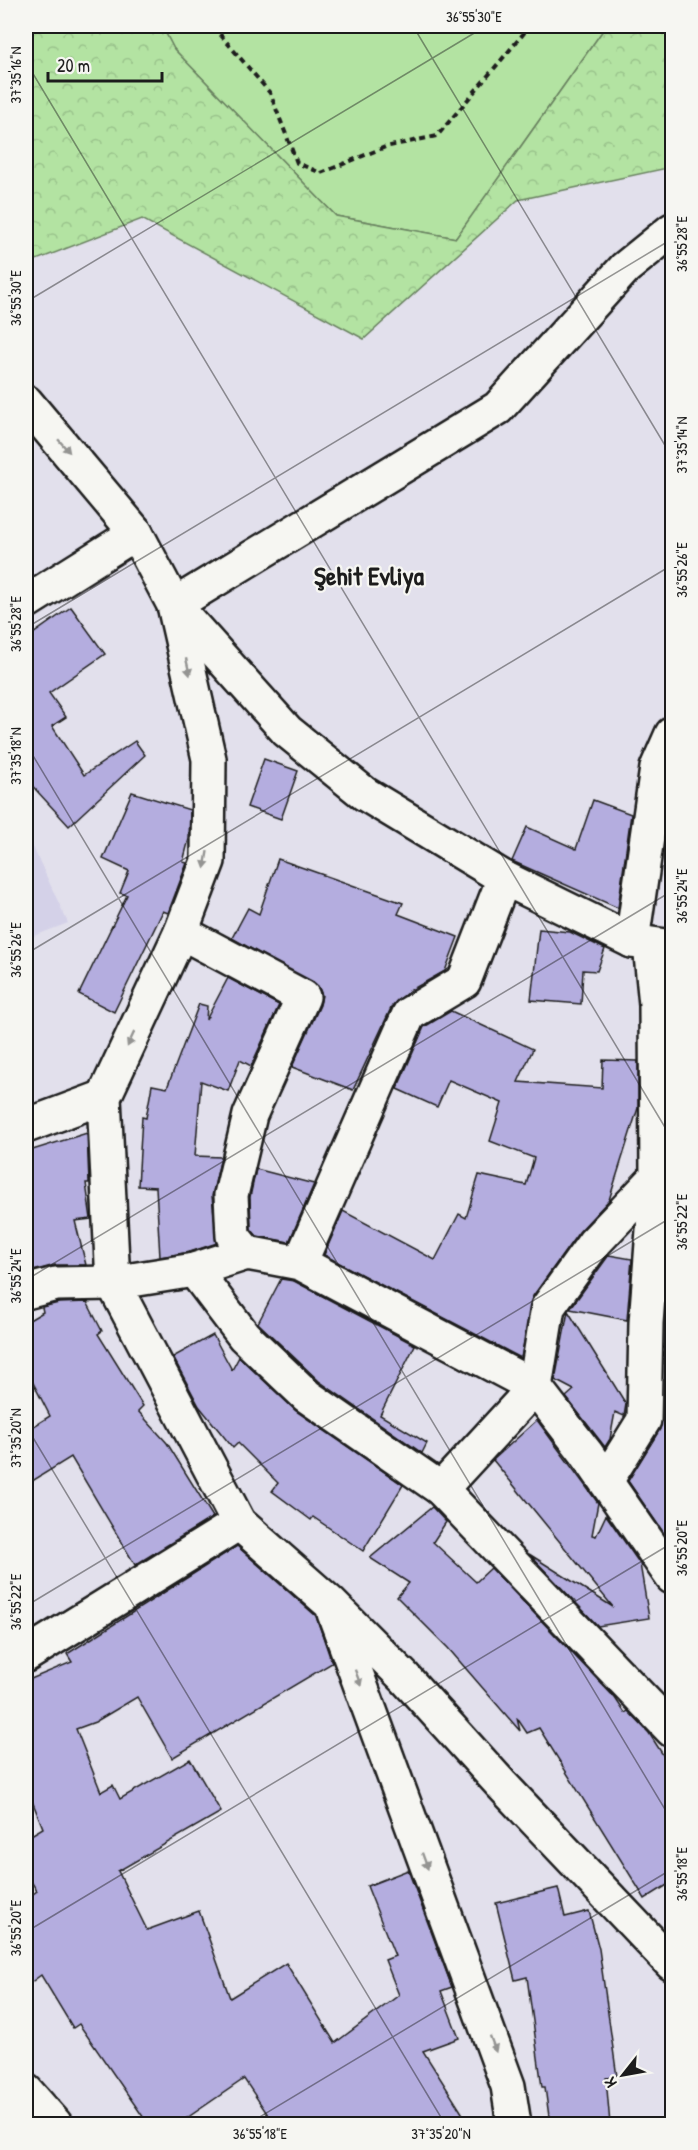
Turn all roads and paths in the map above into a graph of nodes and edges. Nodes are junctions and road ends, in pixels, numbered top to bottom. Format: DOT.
graph roads {
  1 [pos="213,26"];
  2 [pos="530,26"];
  3 [pos="672,230"];
  4 [pos="26,402"];
  5 [pos="136,533"];
  6 [pos="26,602"];
  7 [pos="174,606"];
  8 [pos="672,734"];
  9 [pos="504,878"];
  10 [pos="181,932"];
  11 [pos="651,944"];
  12 [pos="104,1097"];
  13 [pos="26,1126"];
  14 [pos="657,1177"];
  15 [pos="247,1253"];
  16 [pos="300,1263"];
  17 [pos="194,1270"];
  18 [pos="113,1283"];
  19 [pos="26,1292"];
  20 [pos="535,1388"];
  21 [pos="606,1481"];
  22 [pos="441,1489"];
  23 [pos="239,1523"];
  24 [pos="672,1577"];
  25 [pos="330,1603"];
  26 [pos="26,1655"];
  27 [pos="672,1730"];
  28 [pos="672,1964"];
  29 [pos="26,2091"];
  30 [pos="55,2124"];
  31 [pos="514,2124"];
  1 -- 2 [label="path"];
  3 -- 7 [label="street"];
  4 -- 5 [label="street, one-way"];
  5 -- 6 [label="street"];
  5 -- 7 [label="street"];
  7 -- 9 [label="street"];
  7 -- 10 [label="street, one-way"];
  8 -- 11 [label="street"];
  9 -- 11 [label="street"];
  9 -- 16 [label="street"];
  10 -- 12 [label="street, one-way"];
  10 -- 15 [label="street"];
  11 -- 14 [label="street"];
  12 -- 13 [label="street"];
  12 -- 18 [label="street"];
  14 -- 20 [label="street"];
  14 -- 21 [label="street"];
  15 -- 16 [label="street"];
  15 -- 17 [label="street"];
  16 -- 20 [label="street"];
  17 -- 18 [label="street"];
  17 -- 22 [label="street"];
  18 -- 19 [label="street"];
  18 -- 23 [label="street"];
  20 -- 21 [label="street"];
  20 -- 22 [label="street"];
  21 -- 24 [label="street"];
  22 -- 27 [label="street"];
  23 -- 25 [label="street"];
  23 -- 26 [label="street"];
  25 -- 28 [label="street"];
  25 -- 31 [label="street, one-way"];
  29 -- 30 [label="street"];
}
